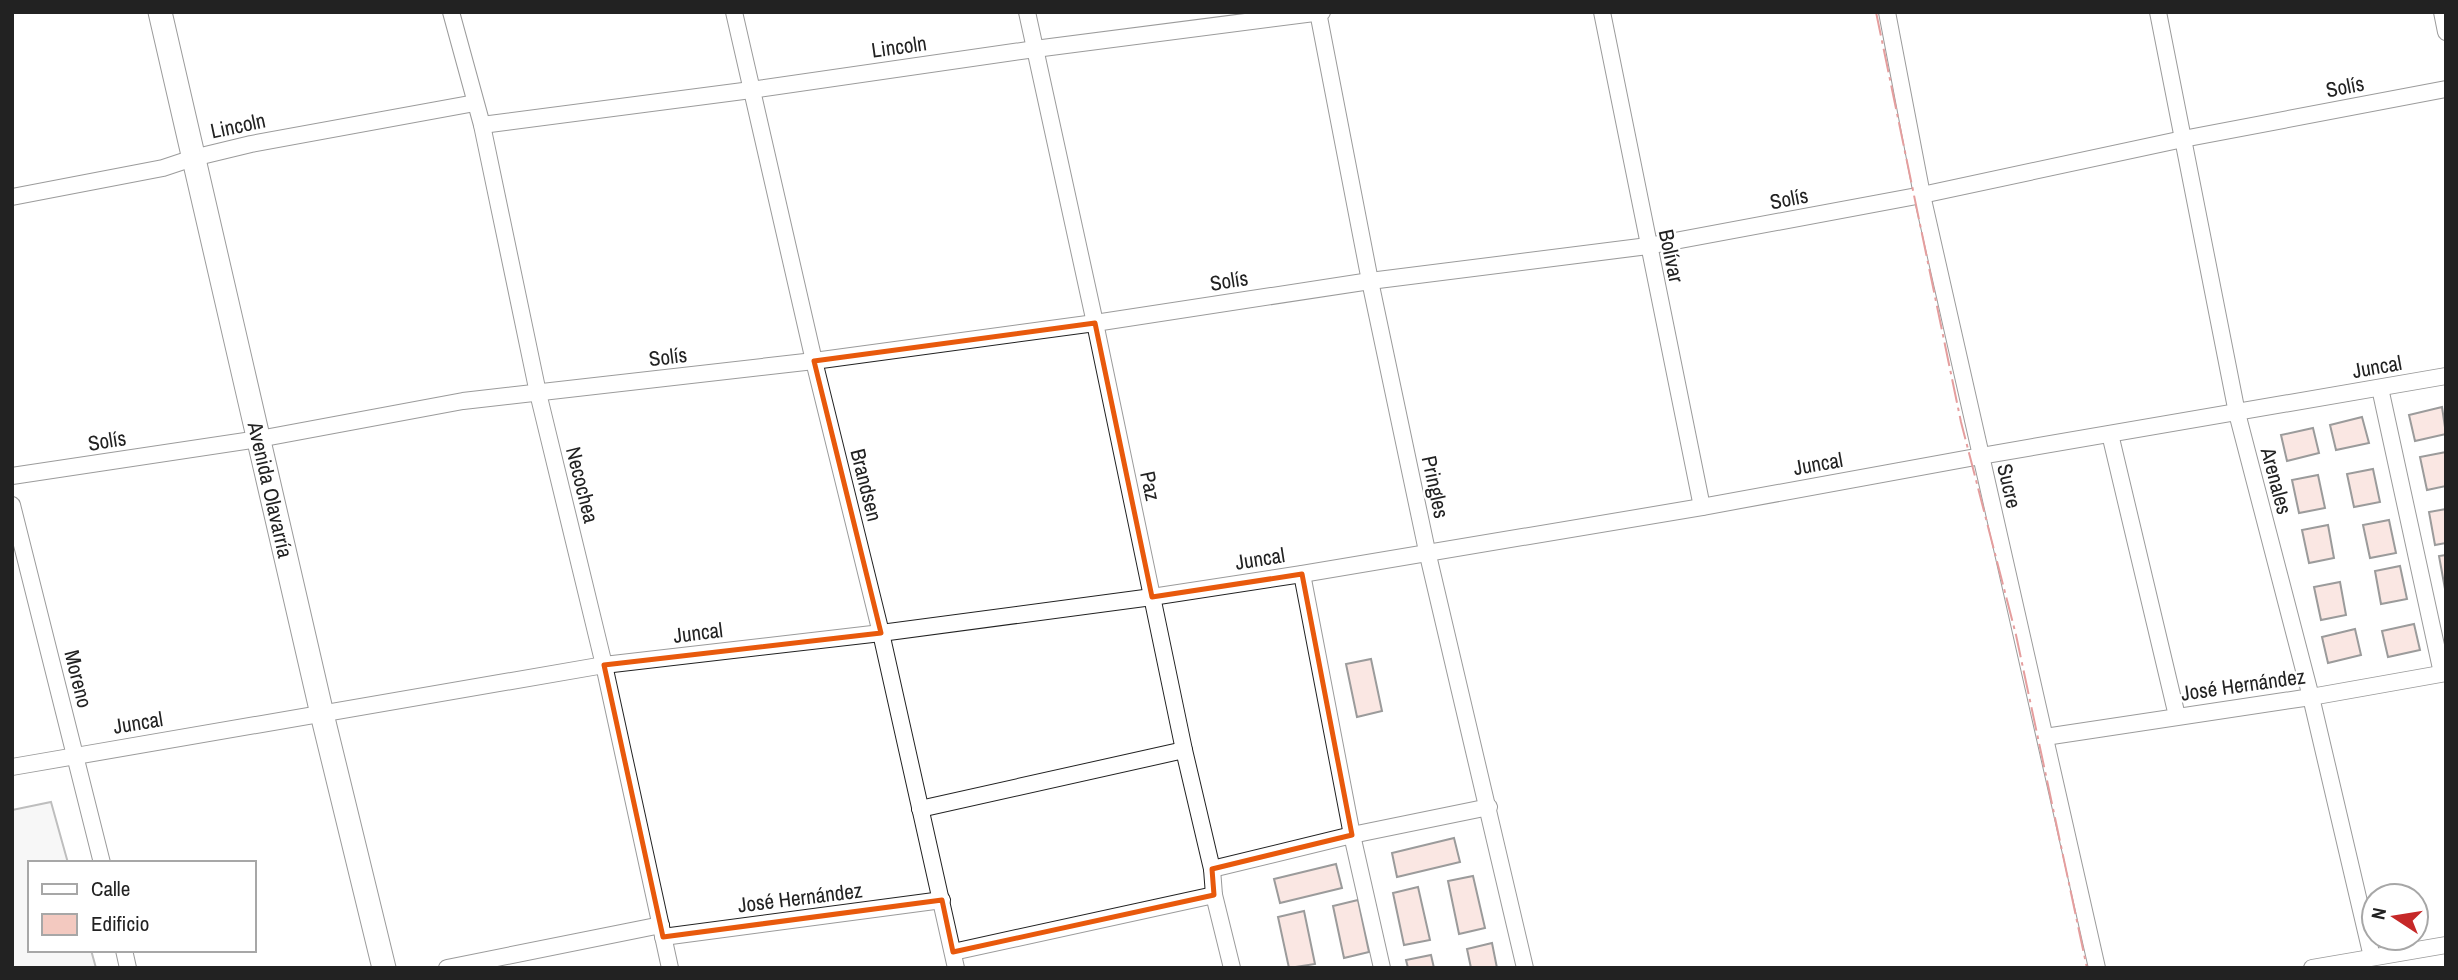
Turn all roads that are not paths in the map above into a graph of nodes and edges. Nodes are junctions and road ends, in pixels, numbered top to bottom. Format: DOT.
graph roads {
  1 [pos="160,12"];
  2 [pos="451,12"];
  3 [pos="734,12"];
  4 [pos="1027,12"];
  5 [pos="1319,12"];
  6 [pos="1602,12"];
  7 [pos="1887,12"];
  8 [pos="2158,12"];
  9 [pos="2442,12"];
  10 [pos="2446,32"];
  11 [pos="1035,48"];
  12 [pos="2446,89"];
  13 [pos="751,90"];
  14 [pos="475,103"];
  15 [pos="482,125"];
  16 [pos="2182,139"];
  17 [pos="193,158"];
  18 [pos="1922,195"];
  19 [pos="12,197"];
  20 [pos="1648,246"];
  21 [pos="1370,281"];
  22 [pos="1096,323"];
  23 [pos="814,361"];
  24 [pos="2446,376"];
  25 [pos="2380,388"];
  26 [pos="538,393"];
  27 [pos="2237,413"];
  28 [pos="2110,434"];
  29 [pos="259,439"];
  30 [pos="1981,456"];
  31 [pos="12,477"];
  32 [pos="12,505"];
  33 [pos="1702,507"];
  34 [pos="1427,551"];
  35 [pos="1302,574"];
  36 [pos="1152,597"];
  37 [pos="881,633"];
  38 [pos="604,665"];
  39 [pos="2444,673"];
  40 [pos="2311,697"];
  41 [pos="321,714"];
  42 [pos="2177,716"];
  43 [pos="2045,737"];
  44 [pos="1184,750"];
  45 [pos="76,755"];
  46 [pos="12,767"];
  47 [pos="1489,807"];
  48 [pos="920,809"];
  49 [pos="1352,835"];
  50 [pos="102,861"];
  51 [pos="1212,869"];
  52 [pos="1214,895"];
  53 [pos="942,900"];
  54 [pos="662,931"];
  55 [pos="2446,945"];
  56 [pos="2372,957"];
  57 [pos="954,960"];
  58 [pos="384,968"];
  59 [pos="447,968"];
  60 [pos="670,968"];
  61 [pos="1232,968"];
  62 [pos="1382,968"];
  63 [pos="1525,968"];
  64 [pos="2096,968"];
  65 [pos="2312,968"];
  1 -- 17 [label="main road, Avenida Olavarría"];
  2 -- 14 [label="street, Necochea"];
  3 -- 13 [label="street, Brandsen"];
  4 -- 11 [label="street, Paz"];
  5 -- 11 [label="street, Lincoln"];
  5 -- 21 [label="street, Pringles"];
  6 -- 20 [label="street, Bolívar"];
  7 -- 18 [label="street, Sucre"];
  8 -- 16 [label="street, Arenales"];
  9 -- 10 [label="street"];
  11 -- 13 [label="street, Lincoln"];
  11 -- 22 [label="street, Paz"];
  12 -- 16 [label="street, Solís"];
  13 -- 15 [label="street, Lincoln"];
  13 -- 23 [label="street, Brandsen"];
  14 -- 15 [label="street, Necochea"];
  14 -- 17 [label="street, Lincoln"];
  15 -- 26 [label="street, Necochea"];
  16 -- 18 [label="street, Solís"];
  16 -- 27 [label="street, Arenales"];
  17 -- 19 [label="street, Lincoln"];
  17 -- 29 [label="main road, Avenida Olavarría"];
  18 -- 20 [label="street, Solís"];
  18 -- 30 [label="street, Sucre"];
  20 -- 21 [label="street, Solís"];
  20 -- 33 [label="street, Bolívar"];
  21 -- 22 [label="street, Solís"];
  21 -- 34 [label="street, Pringles"];
  22 -- 23 [label="street, Solís"];
  22 -- 36 [label="street, Paz"];
  23 -- 26 [label="street, Solís"];
  23 -- 37 [label="street, Brandsen"];
  24 -- 25 [label="street, Juncal"];
  25 -- 27 [label="street, Juncal"];
  25 -- 39 [label="street"];
  26 -- 29 [label="street, Solís"];
  26 -- 38 [label="street, Necochea"];
  27 -- 28 [label="street, Juncal"];
  27 -- 40 [label="street, Arenales"];
  28 -- 30 [label="street, Juncal"];
  28 -- 42 [label="street"];
  29 -- 31 [label="street, Solís"];
  29 -- 41 [label="main road, Avenida Olavarría"];
  30 -- 33 [label="street, Juncal"];
  30 -- 43 [label="street, Sucre"];
  32 -- 45 [label="street, Moreno"];
  33 -- 34 [label="street, Juncal"];
  34 -- 35 [label="street, Juncal"];
  34 -- 47 [label="street, Pringles"];
  35 -- 36 [label="street, Juncal"];
  35 -- 49 [label="street"];
  36 -- 37 [label="street, Juncal"];
  36 -- 44 [label="street, Paz"];
  37 -- 38 [label="street, Juncal"];
  37 -- 48 [label="street, Brandsen"];
  38 -- 41 [label="street, Juncal"];
  38 -- 54 [label="street, Necochea"];
  39 -- 40 [label="street, José Hernández"];
  40 -- 42 [label="street, José Hernández"];
  40 -- 56 [label="street, Arenales"];
  41 -- 45 [label="street, Juncal"];
  41 -- 58 [label="main road, Avenida Olavarría"];
  42 -- 43 [label="street, José Hernández"];
  43 -- 64 [label="street, Sucre"];
  44 -- 48 [label="street"];
  44 -- 51 [label="street, Paz"];
  45 -- 46 [label="street, Juncal"];
  45 -- 50 [label="street, Moreno"];
  47 -- 49 [label="street"];
  47 -- 63 [label="street, Pringles"];
  48 -- 53 [label="street, Brandsen"];
  49 -- 51 [label="street"];
  49 -- 62 [label="street"];
  51 -- 52 [label="street, Paz"];
  52 -- 57 [label="street"];
  52 -- 61 [label="street, Paz"];
  53 -- 54 [label="street, José Hernández"];
  53 -- 57 [label="street, Brandsen"];
  54 -- 59 [label="street, José Hernández"];
  54 -- 60 [label="street, Necochea"];
  55 -- 56 [label="street"];
  56 -- 65 [label="street"];
}
